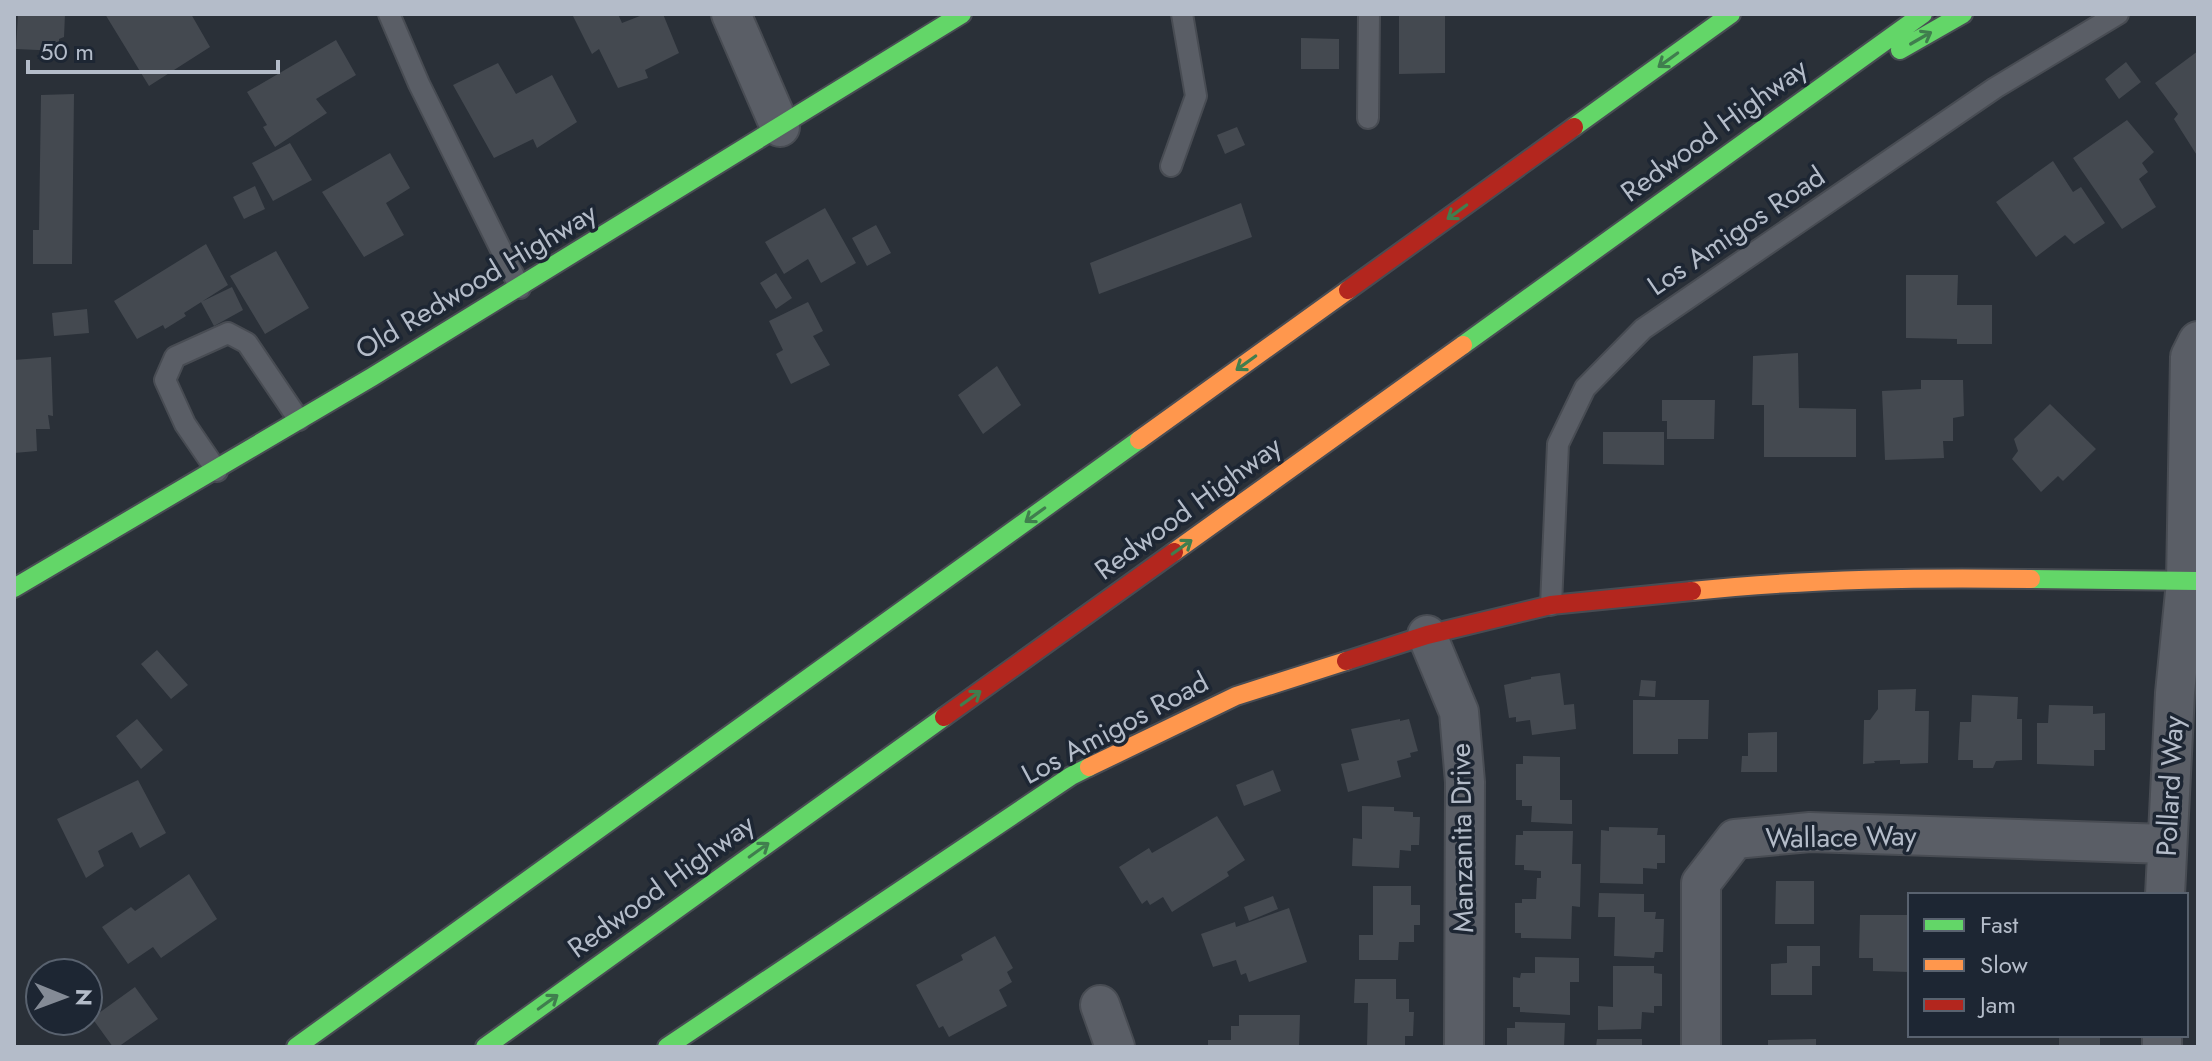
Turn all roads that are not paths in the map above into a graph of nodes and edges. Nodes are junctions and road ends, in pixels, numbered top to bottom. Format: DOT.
graph roads {
  1 [pos="389,14"];
  2 [pos="731,14"];
  3 [pos="962,14"];
  4 [pos="1182,14"];
  5 [pos="1369,14"];
  6 [pos="1731,14"];
  7 [pos="1923,14"];
  8 [pos="1963,14"];
  9 [pos="2118,14"];
  10 [pos="1368,118"];
  11 [pos="1780,118"];
  12 [pos="780,127"];
  13 [pos="1171,166"];
  14 [pos="520,288"];
  15 [pos="2198,341"];
  16 [pos="299,420"];
  17 [pos="217,471"];
  18 [pos="2192,582"];
  19 [pos="14,588"];
  20 [pos="1551,605"];
  21 [pos="1427,635"];
  22 [pos="2166,844"];
  23 [pos="2165,893"];
  24 [pos="1100,1005"];
  25 [pos="296,1047"];
  26 [pos="485,1047"];
  27 [pos="667,1047"];
  28 [pos="1115,1047"];
  29 [pos="1464,1047"];
  30 [pos="1701,1047"];
  1 -- 14 [label="lane"];
  2 -- 12 [label="street"];
  3 -- 12 [label="main road, Old Redwood Highway"];
  4 -- 13 [label="lane"];
  5 -- 10 [label="lane"];
  6 -- 25 [label="main road, one-way"];
  7 -- 11 [label="main road, Redwood Highway"];
  11 -- 8 [label="main road, one-way"];
  9 -- 20 [label="lane, Los Amigos Road"];
  26 -- 11 [label="main road, Redwood Highway, one-way"];
  12 -- 14 [label="main road, Old Redwood Highway"];
  14 -- 16 [label="main road, Old Redwood Highway"];
  15 -- 18 [label="street, Pollard Way"];
  16 -- 17 [label="main road, Old Redwood Highway"];
  16 -- 17 [label="lane"];
  17 -- 19 [label="main road, Old Redwood Highway"];
  18 -- 20 [label="main road, Los Amigos Road"];
  18 -- 22 [label="street, Pollard Way"];
  20 -- 21 [label="main road, Los Amigos Road"];
  21 -- 27 [label="main road, Los Amigos Road"];
  21 -- 29 [label="street, Manzanita Drive"];
  22 -- 23 [label="street, Pollard Way"];
  22 -- 30 [label="street, Wallace Way"];
  24 -- 28 [label="street"];
}
